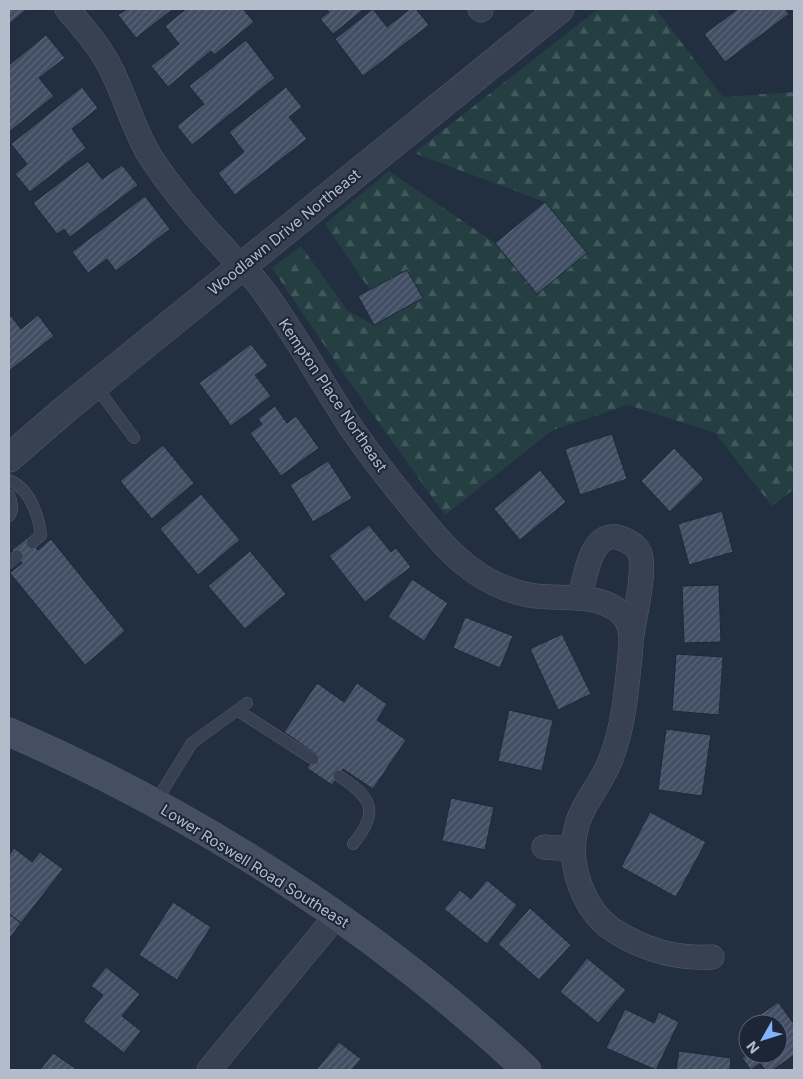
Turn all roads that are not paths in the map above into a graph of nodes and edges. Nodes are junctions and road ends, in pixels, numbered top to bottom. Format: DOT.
graph roads {
  1 [pos="68,9"];
  2 [pos="560,9"];
  3 [pos="242,266"];
  4 [pos="95,386"];
  5 [pos="134,438"];
  6 [pos="9,458"];
  7 [pos="9,480"];
  8 [pos="9,495"];
  9 [pos="9,516"];
  10 [pos="32,543"];
  11 [pos="580,598"];
  12 [pos="632,635"];
  13 [pos="9,732"];
  14 [pos="312,759"];
  15 [pos="339,776"];
  16 [pos="155,804"];
  17 [pos="352,844"];
  18 [pos="544,847"];
  19 [pos="572,849"];
  20 [pos="337,916"];
  21 [pos="712,957"];
  22 [pos="209,1070"];
  23 [pos="527,1070"];
  1 -- 3 [label="street, Kempton Place Northeast"];
  2 -- 3 [label="street, Woodlawn Drive Northeast"];
  3 -- 4 [label="street, Woodlawn Drive Northeast"];
  3 -- 11 [label="street, Kempton Place Northeast"];
  4 -- 5 [label="lane"];
  4 -- 6 [label="street, Woodlawn Drive Northeast"];
  7 -- 10 [label="lane"];
  8 -- 9 [label="lane"];
  11 -- 12 [label="street, Kempton Place Northeast"];
  11 -- 12 [label="street"];
  12 -- 19 [label="street"];
  13 -- 16 [label="main road, Lower Roswell Road Southeast"];
  14 -- 16 [label="lane"];
  15 -- 17 [label="lane"];
  16 -- 20 [label="main road, Lower Roswell Road Southeast"];
  18 -- 19 [label="street"];
  19 -- 21 [label="street"];
  20 -- 22 [label="street"];
  20 -- 23 [label="main road, Lower Roswell Road Southeast"];
}
